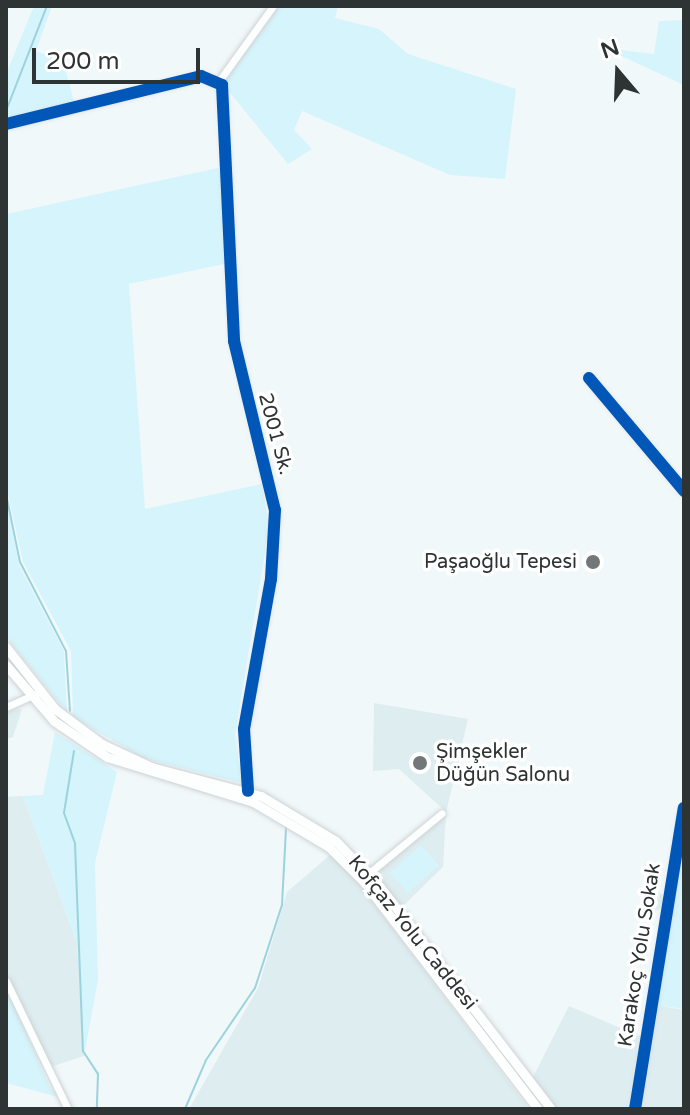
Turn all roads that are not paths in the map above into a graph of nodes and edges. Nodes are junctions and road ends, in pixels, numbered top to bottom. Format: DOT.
graph roads {
  1 [pos="273,6"];
  2 [pos="220,83"];
  3 [pos="6,124"];
  4 [pos="589,378"];
  5 [pos="684,491"];
  6 [pos="6,647"];
  7 [pos="6,665"];
  8 [pos="35,695"];
  9 [pos="6,707"];
  10 [pos="248,791"];
  11 [pos="684,808"];
  12 [pos="442,813"];
  13 [pos="369,873"];
  14 [pos="6,981"];
  15 [pos="68,1109"];
  16 [pos="538,1109"];
  17 [pos="551,1109"];
  18 [pos="635,1109"];
  1 -- 2 [label="street"];
  2 -- 3 [label="street"];
  2 -- 10 [label="street, 2001 Sk."];
  4 -- 5 [label="street"];
  6 -- 8 [label="main road, Kofçaz Yolu Caddesi"];
  7 -- 8 [label="main road, Kofçaz Yolu Caddesi"];
  8 -- 9 [label="street"];
  8 -- 10 [label="main road, Kofçaz Yolu Caddesi"];
  8 -- 16 [label="main road, Kofçaz Yolu Caddesi"];
  10 -- 13 [label="main road, Kofçaz Yolu Caddesi"];
  11 -- 18 [label="street, Karakoç Yolu Sokak"];
  12 -- 13 [label="street"];
  13 -- 17 [label="main road, Kofçaz Yolu Caddesi"];
  14 -- 15 [label="street"];
}
